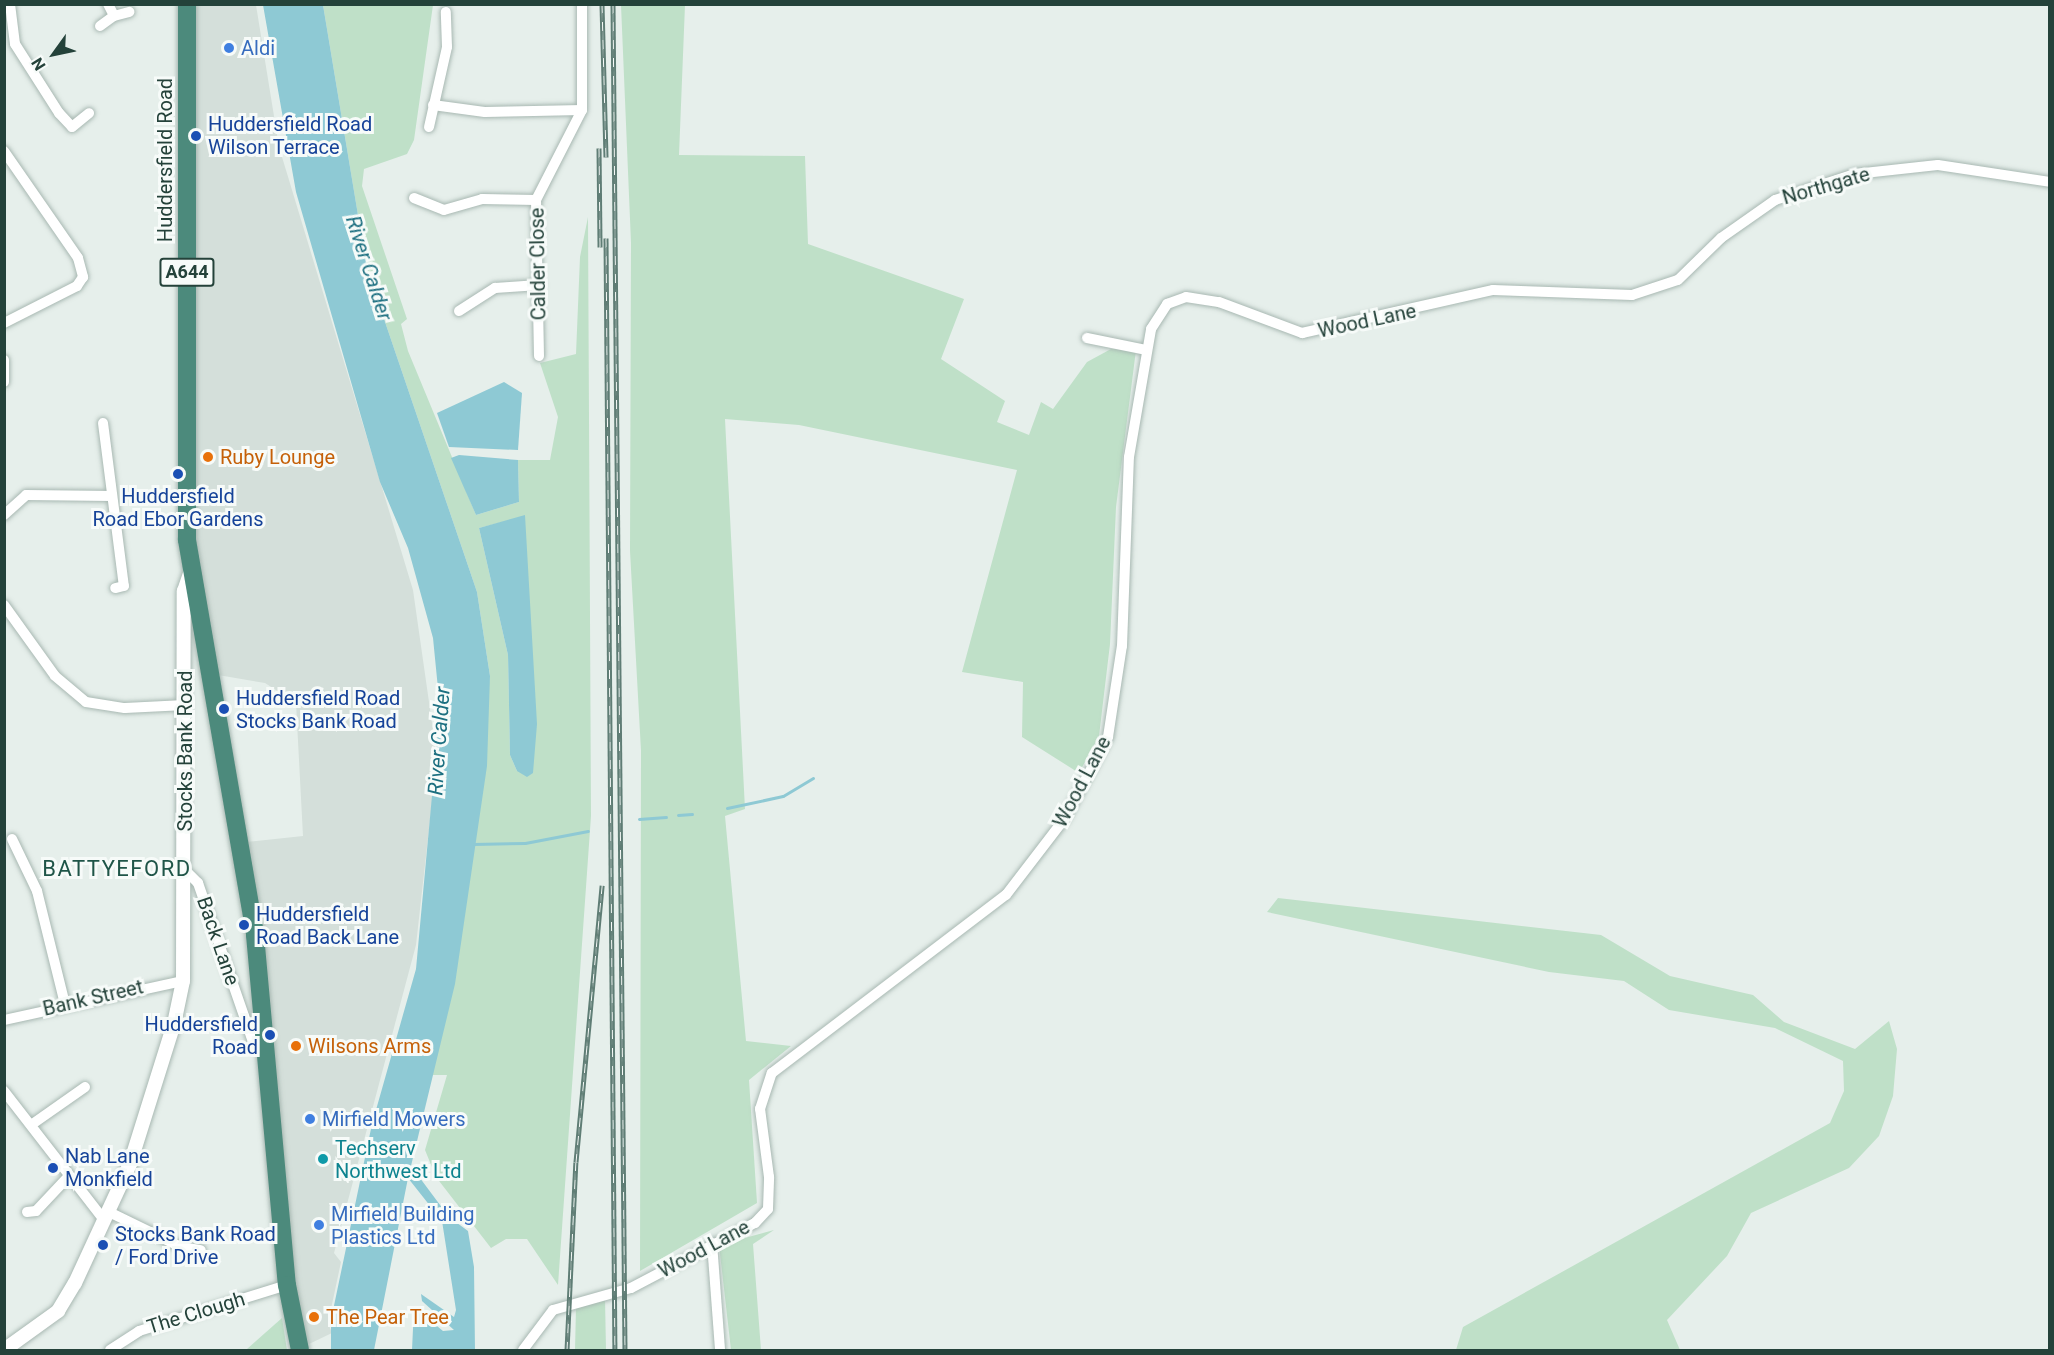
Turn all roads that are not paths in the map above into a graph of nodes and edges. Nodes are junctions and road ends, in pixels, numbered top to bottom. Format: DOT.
graph roads {
  1 [pos="10,4"];
  2 [pos="108,4"];
  3 [pos="187,4"];
  4 [pos="582,4"];
  5 [pos="447,7"];
  6 [pos="129,12"];
  7 [pos="114,16"];
  8 [pos="100,26"];
  9 [pos="433,105"];
  10 [pos="582,110"];
  11 [pos="89,113"];
  12 [pos="429,127"];
  13 [pos="4,152"];
  14 [pos="2049,182"];
  15 [pos="414,198"];
  16 [pos="536,200"];
  17 [pos="539,285"];
  18 [pos="1632,295"];
  19 [pos="459,311"];
  20 [pos="4,323"];
  21 [pos="1087,338"];
  22 [pos="1146,350"];
  23 [pos="539,356"];
  24 [pos="4,360"];
  25 [pos="4,382"];
  26 [pos="103,423"];
  27 [pos="112,496"];
  28 [pos="4,515"];
  29 [pos="191,571"];
  30 [pos="115,588"];
  31 [pos="4,605"];
  32 [pos="185,705"];
  33 [pos="12,839"];
  34 [pos="184,869"];
  35 [pos="183,981"];
  36 [pos="64,1004"];
  37 [pos="4,1020"];
  38 [pos="265,1044"];
  39 [pos="85,1087"];
  40 [pos="4,1091"];
  41 [pos="31,1125"];
  42 [pos="68,1177"];
  43 [pos="27,1212"];
  44 [pos="107,1216"];
  45 [pos="712,1243"];
  46 [pos="201,1250"];
  47 [pos="287,1285"];
  48 [pos="4,1350"];
  49 [pos="110,1350"];
  50 [pos="300,1350"];
  51 [pos="523,1350"];
  52 [pos="720,1350"];
  1 -- 11 [label="street"];
  2 -- 7 [label="street"];
  3 -- 29 [label="highway, Huddersfield Road / A644"];
  4 -- 10 [label="street, Calder Close"];
  5 -- 9 [label="street"];
  6 -- 7 [label="street"];
  7 -- 8 [label="street"];
  9 -- 10 [label="street"];
  9 -- 12 [label="street"];
  10 -- 16 [label="street, Calder Close"];
  13 -- 20 [label="street"];
  14 -- 18 [label="street, Northgate"];
  15 -- 16 [label="street"];
  16 -- 17 [label="street, Calder Close"];
  17 -- 19 [label="street"];
  17 -- 23 [label="street, Calder Close"];
  18 -- 22 [label="street, Wood Lane"];
  21 -- 22 [label="street"];
  22 -- 45 [label="street, Wood Lane"];
  24 -- 25 [label="street"];
  26 -- 27 [label="street"];
  27 -- 28 [label="street"];
  27 -- 30 [label="street"];
  29 -- 32 [label="street, Stocks Bank Road"];
  29 -- 38 [label="highway, Huddersfield Road / A644"];
  31 -- 32 [label="street"];
  32 -- 34 [label="street, Stocks Bank Road"];
  33 -- 36 [label="street"];
  34 -- 35 [label="street, Stocks Bank Road"];
  34 -- 38 [label="street, Back Lane"];
  35 -- 36 [label="street, Bank Street"];
  35 -- 44 [label="street, Stocks Bank Road"];
  36 -- 37 [label="street, Bank Street"];
  38 -- 47 [label="highway, Huddersfield Road / A644"];
  39 -- 41 [label="street"];
  40 -- 41 [label="street"];
  41 -- 42 [label="street"];
  42 -- 43 [label="street"];
  42 -- 44 [label="street"];
  44 -- 46 [label="street"];
  44 -- 48 [label="street, Stocks Bank Road"];
  45 -- 51 [label="street, Wood Lane"];
  45 -- 52 [label="street"];
  47 -- 49 [label="street, The Clough"];
  47 -- 50 [label="highway, Huddersfield Road / A644"];
}
